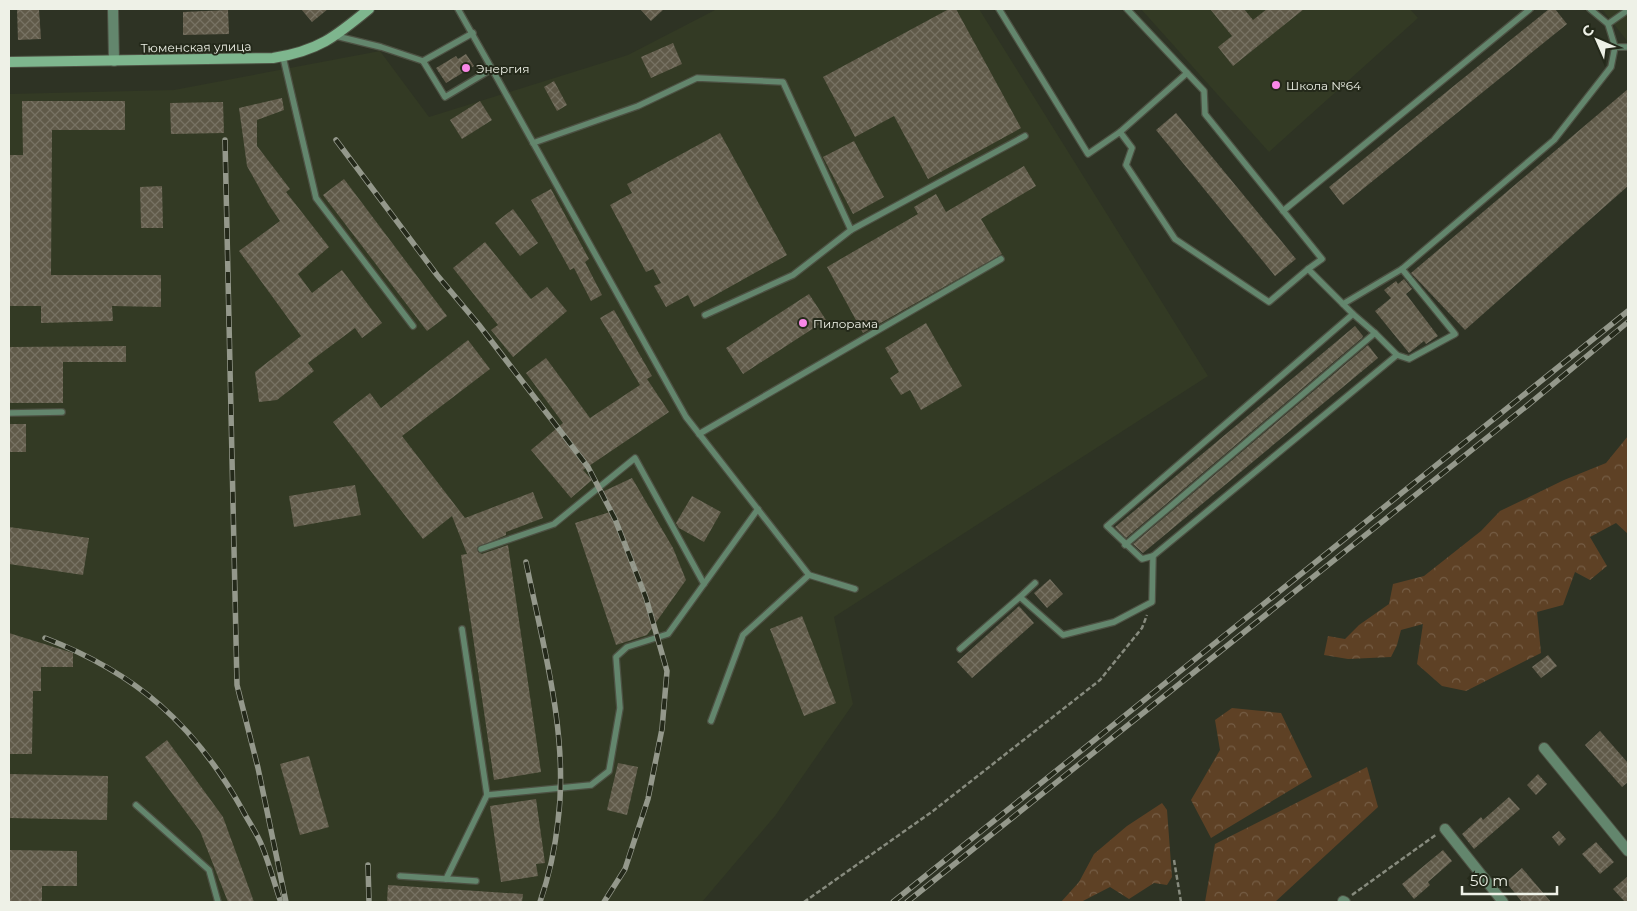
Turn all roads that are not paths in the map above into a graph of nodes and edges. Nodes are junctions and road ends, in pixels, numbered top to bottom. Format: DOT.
graph roads {
  1 [pos="113,9"];
  2 [pos="369,9"];
  3 [pos="458,9"];
  4 [pos="999,9"];
  5 [pos="1128,9"];
  6 [pos="1530,9"];
  7 [pos="1590,9"];
  8 [pos="1628,10"];
  9 [pos="1608,24"];
  10 [pos="473,33"];
  11 [pos="336,36"];
  12 [pos="1615,47"];
  13 [pos="1628,47"];
  14 [pos="283,57"];
  15 [pos="114,61"];
  16 [pos="423,61"];
  17 [pos="9,62"];
  18 [pos="492,69"];
  19 [pos="1187,73"];
  20 [pos="1120,132"];
  21 [pos="1026,136"];
  22 [pos="533,142"];
  23 [pos="1283,211"];
  24 [pos="851,230"];
  25 [pos="1001,259"];
  26 [pos="1402,268"];
  27 [pos="1308,269"];
  28 [pos="1343,304"];
  29 [pos="1353,314"];
  30 [pos="705,315"];
  31 [pos="413,326"];
  32 [pos="1376,333"];
  33 [pos="1397,355"];
  34 [pos="62,412"];
  35 [pos="9,413"];
  36 [pos="699,434"];
  37 [pos="758,509"];
  38 [pos="1126,545"];
  39 [pos="481,549"];
  40 [pos="1153,556"];
  41 [pos="809,575"];
  42 [pos="1035,583"];
  43 [pos="704,584"];
  44 [pos="855,589"];
  45 [pos="1020,597"];
  46 [pos="462,629"];
  47 [pos="960,650"];
  48 [pos="711,721"];
  49 [pos="1544,748"];
  50 [pos="487,795"];
  51 [pos="136,805"];
  52 [pos="1445,829"];
  53 [pos="1628,851"];
  54 [pos="400,876"];
  55 [pos="446,879"];
  56 [pos="476,881"];
  57 [pos="218,902"];
  58 [pos="1502,902"];
  1 -- 15 [label="street"];
  2 -- 11 [label="main road, Тюменская улица"];
  3 -- 10 [label="lane"];
  4 -- 20 [label="lane"];
  5 -- 19 [label="lane"];
  6 -- 23 [label="lane"];
  7 -- 9 [label="lane"];
  8 -- 9 [label="lane"];
  9 -- 12 [label="lane"];
  10 -- 16 [label="lane"];
  10 -- 18 [label="lane"];
  11 -- 14 [label="main road, Тюменская улица"];
  11 -- 16 [label="lane"];
  12 -- 13 [label="lane"];
  12 -- 26 [label="lane"];
  14 -- 15 [label="main road, Тюменская улица"];
  14 -- 31 [label="lane"];
  15 -- 17 [label="main road, Тюменская улица"];
  16 -- 18 [label="lane"];
  18 -- 22 [label="lane"];
  19 -- 20 [label="lane"];
  19 -- 23 [label="lane"];
  20 -- 27 [label="lane"];
  21 -- 24 [label="lane"];
  22 -- 24 [label="lane"];
  22 -- 36 [label="lane"];
  23 -- 27 [label="lane"];
  24 -- 30 [label="lane"];
  25 -- 36 [label="lane"];
  26 -- 28 [label="lane"];
  26 -- 33 [label="lane"];
  27 -- 28 [label="lane"];
  28 -- 29 [label="lane"];
  29 -- 32 [label="lane"];
  29 -- 38 [label="lane"];
  32 -- 33 [label="lane"];
  32 -- 38 [label="lane"];
  33 -- 40 [label="lane"];
  34 -- 35 [label="lane"];
  36 -- 37 [label="lane"];
  37 -- 41 [label="lane"];
  37 -- 43 [label="lane"];
  38 -- 40 [label="lane"];
  39 -- 43 [label="lane"];
  40 -- 45 [label="lane"];
  41 -- 44 [label="lane"];
  41 -- 48 [label="lane"];
  42 -- 45 [label="lane"];
  43 -- 50 [label="lane"];
  45 -- 47 [label="lane"];
  46 -- 50 [label="lane"];
  49 -- 53 [label="street"];
  50 -- 55 [label="lane"];
  51 -- 57 [label="lane"];
  52 -- 58 [label="street"];
  54 -- 55 [label="lane"];
  55 -- 56 [label="lane"];
}
